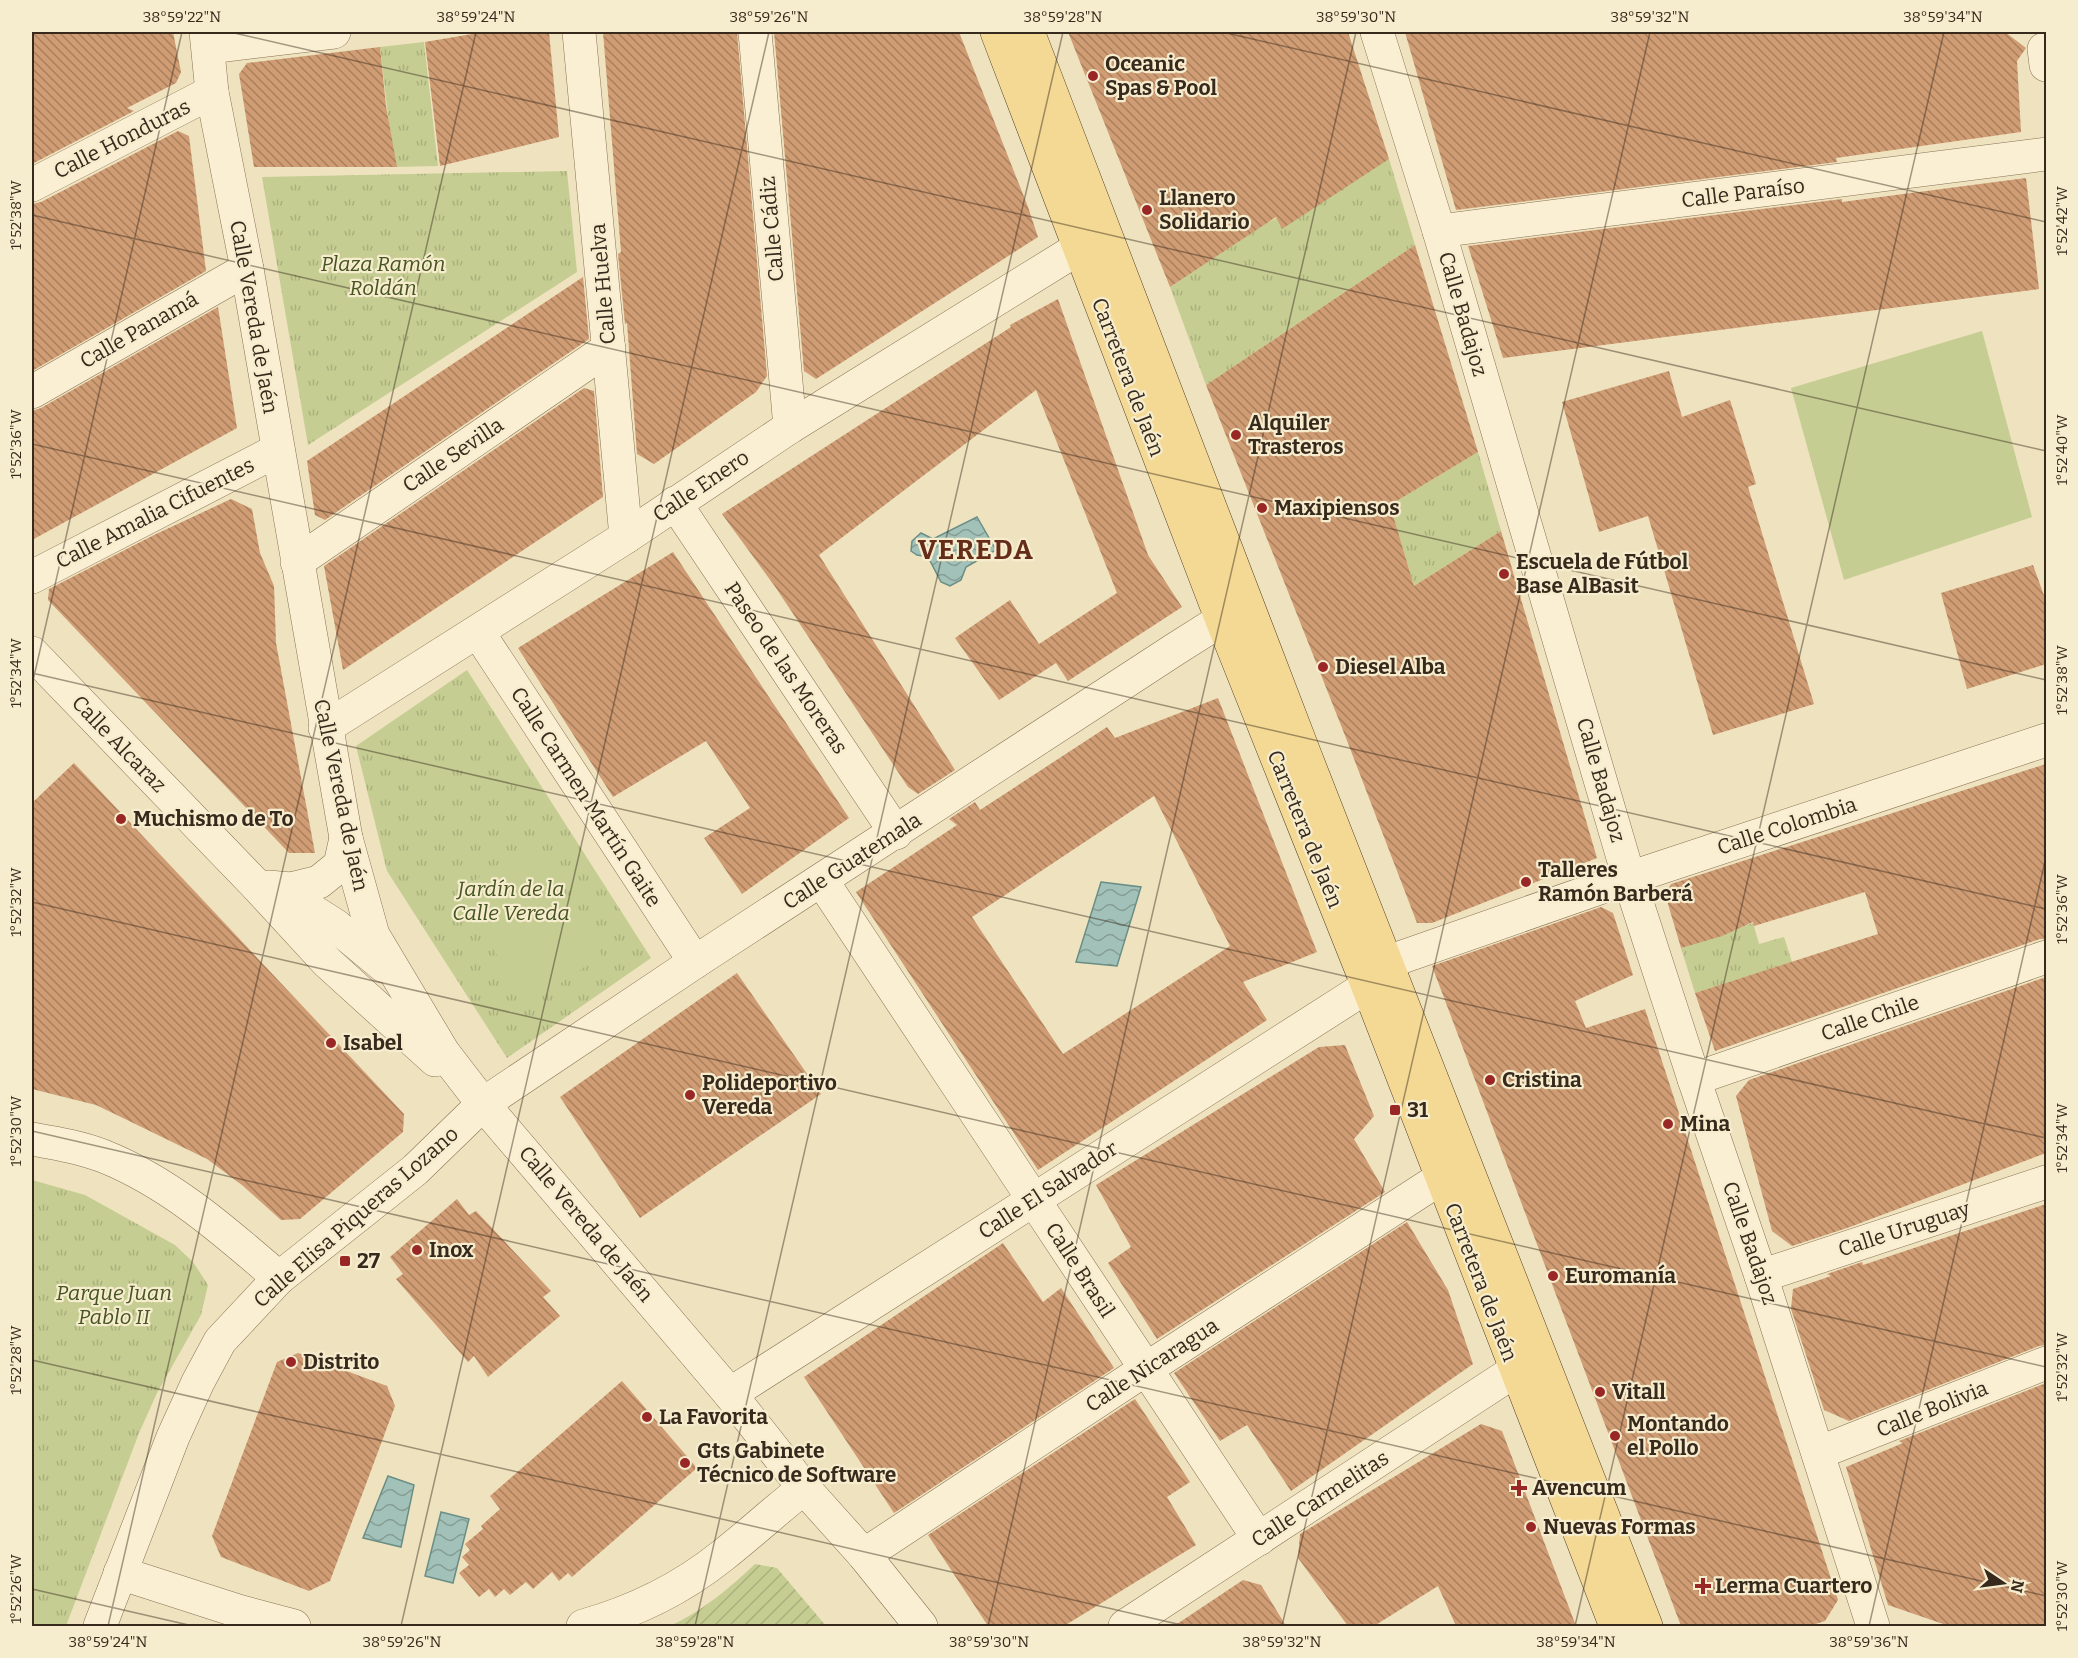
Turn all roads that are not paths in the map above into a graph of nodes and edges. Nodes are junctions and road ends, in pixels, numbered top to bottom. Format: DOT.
graph roads {
  1 [pos="334,32"];
  2 [pos="579,32"];
  3 [pos="755,32"];
  4 [pos="997,32"];
  5 [pos="1028,32"];
  6 [pos="1377,32"];
  7 [pos="207,39"];
  8 [pos="212,92"];
  9 [pos="2046,154"];
  10 [pos="32,185"];
  11 [pos="1439,231"];
  12 [pos="1079,248"];
  13 [pos="247,269"];
  14 [pos="609,348"];
  15 [pos="32,392"];
  16 [pos="790,427"];
  17 [pos="278,450"];
  18 [pos="675,503"];
  19 [pos="626,537"];
  20 [pos="297,562"];
  21 [pos="32,577"];
  22 [pos="1234,612"];
  23 [pos="478,632"];
  24 [pos="32,653"];
  25 [pos="325,728"];
  26 [pos="2046,740"];
  27 [pos="896,833"];
  28 [pos="346,838"];
  29 [pos="1629,878"];
  30 [pos="822,881"];
  31 [pos="257,886"];
  32 [pos="2046,957"];
  33 [pos="695,962"];
  34 [pos="1376,974"];
  35 [pos="399,979"];
  36 [pos="1694,1078"];
  37 [pos="483,1104"];
  38 [pos="32,1139"];
  39 [pos="1441,1178"];
  40 [pos="2046,1182"];
  41 [pos="1034,1199"];
  42 [pos="1761,1276"];
  43 [pos="279,1278"];
  44 [pos="1527,1363"];
  45 [pos="2046,1364"];
  46 [pos="1146,1369"];
  47 [pos="730,1394"];
  48 [pos="1818,1454"];
  49 [pos="804,1488"];
  50 [pos="1259,1539"];
  51 [pos="864,1555"];
  52 [pos="120,1573"];
  53 [pos="99,1626"];
  54 [pos="294,1626"];
  55 [pos="583,1626"];
  56 [pos="921,1626"];
  57 [pos="1125,1626"];
  58 [pos="1616,1626"];
  59 [pos="1646,1626"];
  60 [pos="1873,1626"];
  1 -- 7 [label="street"];
  2 -- 14 [label="street, Calle Huelva"];
  3 -- 16 [label="street, Calle Cádiz"];
  4 -- 12 [label="main road, Carretera de Jaén"];
  5 -- 22 [label="main road, Carretera de Jaén"];
  6 -- 11 [label="street, Calle Badajoz"];
  7 -- 8 [label="street, Calle Vereda de Jaén"];
  8 -- 10 [label="street, Calle Honduras"];
  8 -- 13 [label="street, Calle Vereda de Jaén"];
  9 -- 11 [label="street, Calle Paraíso"];
  11 -- 29 [label="street, Calle Badajoz"];
  12 -- 16 [label="street, Calle Enero"];
  12 -- 22 [label="main road, Carretera de Jaén"];
  13 -- 15 [label="street, Calle Panamá"];
  13 -- 17 [label="street, Calle Vereda de Jaén"];
  14 -- 19 [label="street, Calle Huelva"];
  14 -- 20 [label="street, Calle Sevilla"];
  16 -- 18 [label="street, Calle Enero"];
  17 -- 20 [label="street, Calle Vereda de Jaén"];
  17 -- 21 [label="street, Calle Amalia Cifuentes"];
  18 -- 19 [label="street, Calle Enero"];
  18 -- 27 [label="street, Paseo de las Moreras"];
  19 -- 23 [label="street, Calle Enero"];
  20 -- 25 [label="street, Calle Vereda de Jaén"];
  22 -- 27 [label="street, Calle Guatemala"];
  22 -- 34 [label="main road, Carretera de Jaén"];
  23 -- 25 [label="street, Calle Enero"];
  23 -- 33 [label="street, Calle Carmen Martín Gaite"];
  24 -- 31 [label="street, Calle Alcaraz"];
  25 -- 28 [label="street, Calle Vereda de Jaén"];
  26 -- 29 [label="street, Calle Colombia"];
  27 -- 30 [label="street, Calle Guatemala"];
  28 -- 31 [label="street"];
  28 -- 35 [label="street, Calle Vereda de Jaén"];
  29 -- 34 [label="street, Calle Colombia"];
  29 -- 36 [label="street, Calle Badajoz"];
  30 -- 33 [label="street, Calle Guatemala"];
  30 -- 41 [label="street, Calle Brasil"];
  31 -- 35 [label="street, Calle Alcaraz"];
  31 -- 37 [label="street, Calle Alcaraz"];
  32 -- 36 [label="street, Calle Chile"];
  33 -- 37 [label="street, Calle Guatemala"];
  34 -- 39 [label="main road, Carretera de Jaén"];
  34 -- 41 [label="street, Calle El Salvador"];
  34 -- 44 [label="main road, Carretera de Jaén"];
  35 -- 37 [label="street, Calle Vereda de Jaén"];
  36 -- 42 [label="street, Calle Badajoz"];
  37 -- 43 [label="street, Calle Elisa Piqueras Lozano"];
  37 -- 47 [label="street, Calle Vereda de Jaén"];
  38 -- 43 [label="street"];
  39 -- 44 [label="main road, Carretera de Jaén"];
  39 -- 46 [label="street, Calle Nicaragua"];
  40 -- 42 [label="street, Calle Uruguay"];
  41 -- 46 [label="street, Calle Brasil"];
  41 -- 47 [label="street, Calle El Salvador"];
  42 -- 48 [label="street, Calle Badajoz"];
  43 -- 52 [label="street, Calle Elisa Piqueras Lozano"];
  44 -- 50 [label="street, Calle Carmelitas"];
  44 -- 58 [label="main road, Carretera de Jaén"];
  44 -- 59 [label="main road, Carretera de Jaén"];
  45 -- 48 [label="street, Calle Bolivia"];
  46 -- 50 [label="street, Calle Brasil"];
  46 -- 51 [label="street, Calle Nicaragua"];
  47 -- 49 [label="street, Calle Vereda de Jaén"];
  48 -- 60 [label="street, Calle Badajoz"];
  49 -- 51 [label="street, Calle Vereda de Jaén"];
  49 -- 55 [label="street"];
  50 -- 57 [label="street, Calle Carmelitas"];
  51 -- 56 [label="street, Calle Vereda de Jaén"];
  52 -- 53 [label="street, Calle Elisa Piqueras Lozano"];
  52 -- 54 [label="street"];
}
